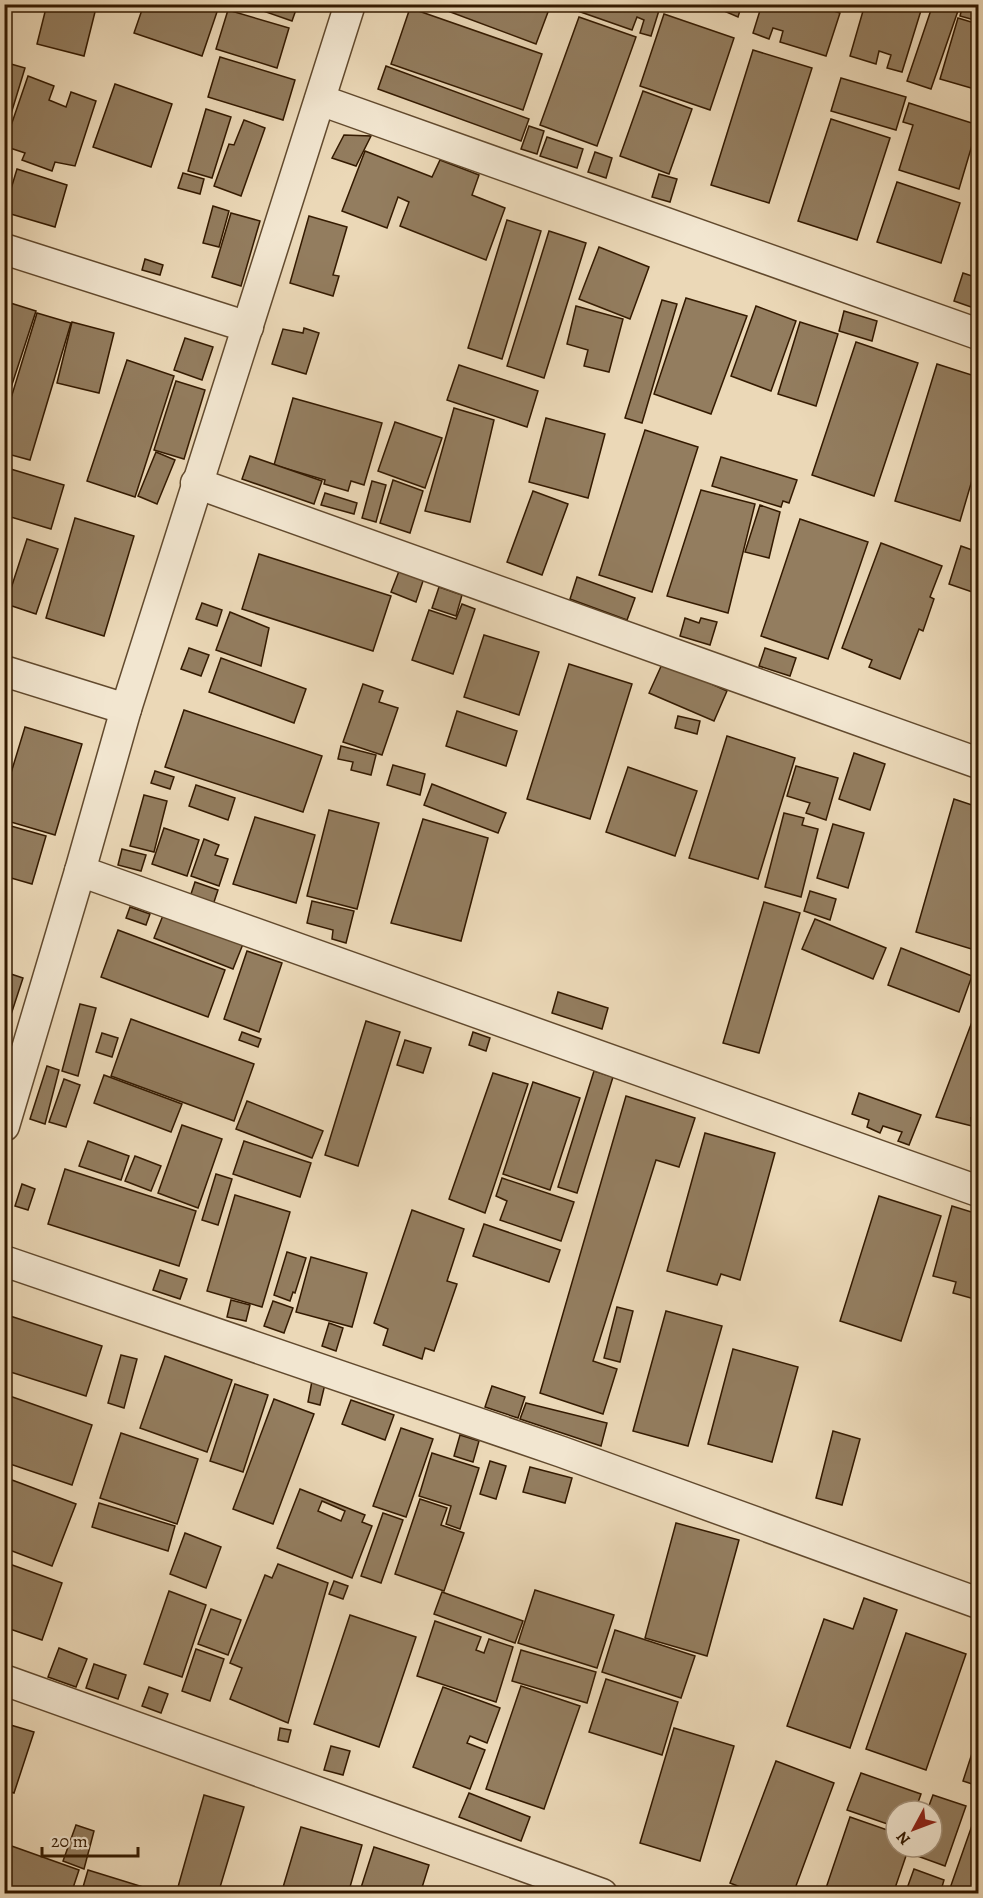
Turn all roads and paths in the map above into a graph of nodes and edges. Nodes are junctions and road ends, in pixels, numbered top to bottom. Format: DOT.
graph roads {
  1 [pos="350,4"];
  2 [pos="320,100"];
  3 [pos="4,249"];
  4 [pos="248,327"];
  5 [pos="978,334"];
  6 [pos="196,483"];
  7 [pos="4,670"];
  8 [pos="126,709"];
  9 [pos="978,763"];
  10 [pos="81,871"];
  11 [pos="7,1108"];
  12 [pos="978,1191"];
  13 [pos="4,1261"];
  14 [pos="978,1603"];
  15 [pos="4,1680"];
  16 [pos="602,1893"];
  1 -- 2 [label="street"];
  2 -- 4 [label="street"];
  2 -- 5 [label="street"];
  3 -- 4 [label="street"];
  4 -- 6 [label="street"];
  6 -- 8 [label="street"];
  6 -- 9 [label="street"];
  7 -- 8 [label="street"];
  8 -- 10 [label="street"];
  10 -- 11 [label="street"];
  10 -- 12 [label="street"];
  13 -- 14 [label="street"];
  15 -- 16 [label="street"];
}
